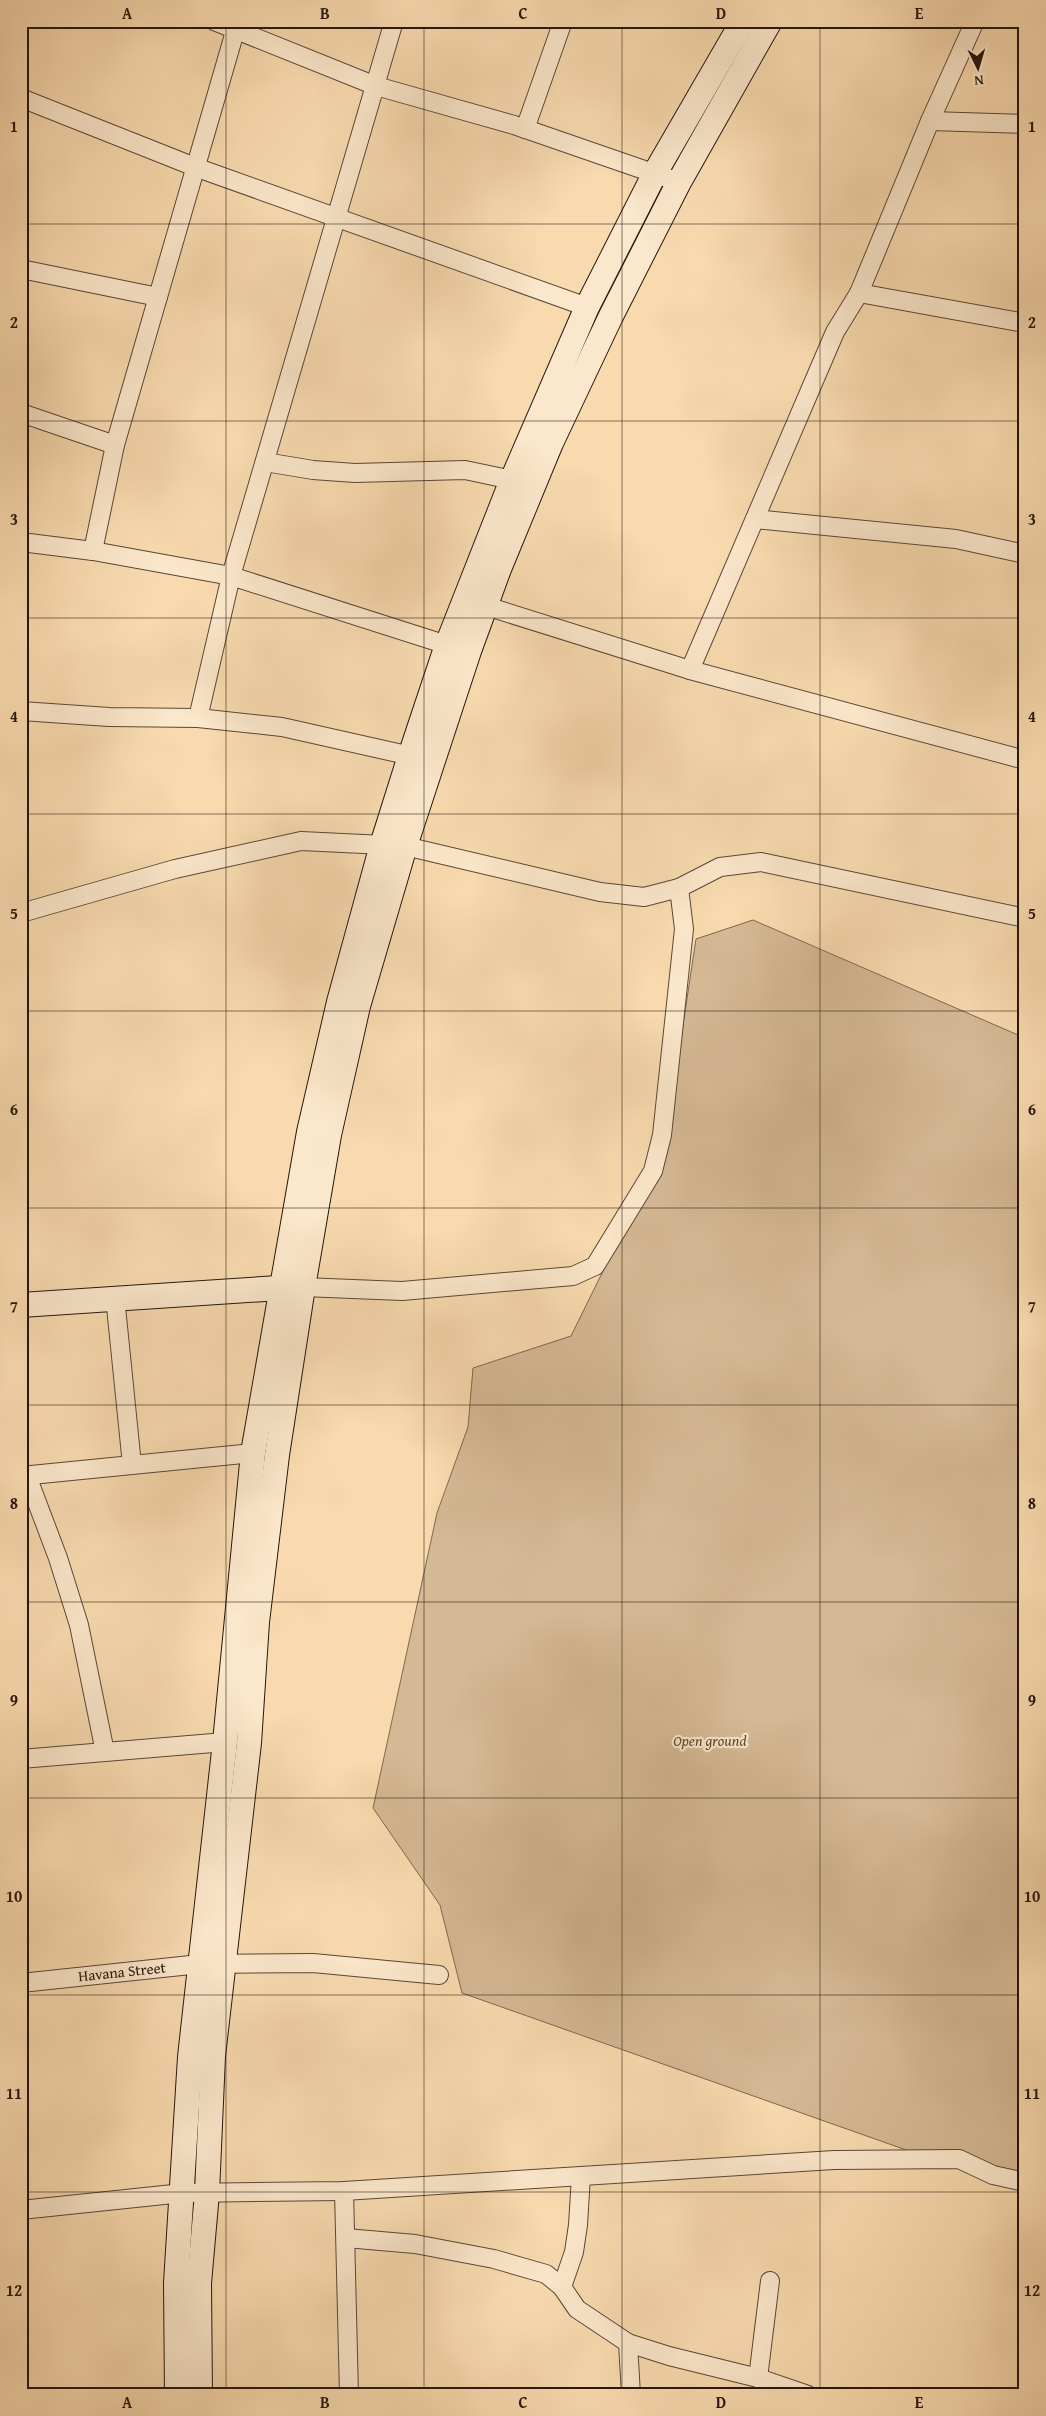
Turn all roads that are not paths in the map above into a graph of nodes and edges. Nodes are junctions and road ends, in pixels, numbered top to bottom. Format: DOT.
graph roads {
  1 [pos="214,21"];
  2 [pos="394,21"];
  3 [pos="563,21"];
  4 [pos="743,21"];
  5 [pos="770,21"];
  6 [pos="975,21"];
  7 [pos="236,26"];
  8 [pos="376,86"];
  9 [pos="21,98"];
  10 [pos="930,121"];
  11 [pos="1025,124"];
  12 [pos="525,129"];
  13 [pos="195,167"];
  14 [pos="655,173"];
  15 [pos="679,182"];
  16 [pos="337,217"];
  17 [pos="21,269"];
  18 [pos="859,294"];
  19 [pos="158,297"];
  20 [pos="587,307"];
  21 [pos="1025,323"];
  22 [pos="21,413"];
  23 [pos="115,445"];
  24 [pos="265,462"];
  25 [pos="512,480"];
  26 [pos="755,519"];
  27 [pos="21,542"];
  28 [pos="94,550"];
  29 [pos="1025,554"];
  30 [pos="231,576"];
  31 [pos="486,606"];
  32 [pos="447,645"];
  33 [pos="690,670"];
  34 [pos="21,711"];
  35 [pos="198,718"];
  36 [pos="410,756"];
  37 [pos="1025,760"];
  38 [pos="433,761"];
  39 [pos="393,845"];
  40 [pos="679,888"];
  41 [pos="21,913"];
  42 [pos="1025,918"];
  43 [pos="280,1287"];
  44 [pos="303,1287"];
  45 [pos="115,1297"];
  46 [pos="21,1304"];
  47 [pos="253,1453"];
  48 [pos="132,1465"];
  49 [pos="24,1476"];
  50 [pos="224,1742"];
  51 [pos="105,1752"];
  52 [pos="21,1759"];
  53 [pos="200,1964"];
  54 [pos="223,1964"];
  55 [pos="439,1975"];
  56 [pos="21,1983"];
  57 [pos="581,2176"];
  58 [pos="1025,2182"];
  59 [pos="344,2191"];
  60 [pos="183,2193"];
  61 [pos="208,2193"];
  62 [pos="21,2210"];
  63 [pos="346,2238"];
  64 [pos="770,2281"];
  65 [pos="562,2286"];
  66 [pos="628,2343"];
  67 [pos="758,2378"];
  68 [pos="177,2395"];
  69 [pos="200,2395"];
  70 [pos="349,2395"];
  71 [pos="631,2395"];
  72 [pos="808,2395"];
  1 -- 7 [label="street"];
  2 -- 8 [label="street"];
  3 -- 12 [label="street"];
  4 -- 14 [label="main road"];
  5 -- 15 [label="main road"];
  6 -- 10 [label="street"];
  7 -- 8 [label="street"];
  7 -- 13 [label="street"];
  8 -- 12 [label="street"];
  8 -- 16 [label="street"];
  9 -- 13 [label="street"];
  10 -- 11 [label="street"];
  10 -- 18 [label="street"];
  12 -- 14 [label="street"];
  13 -- 16 [label="street"];
  13 -- 19 [label="street"];
  14 -- 15 [label="street"];
  14 -- 20 [label="main road"];
  15 -- 31 [label="main road"];
  16 -- 20 [label="street"];
  16 -- 24 [label="street"];
  17 -- 19 [label="street"];
  18 -- 21 [label="street"];
  18 -- 26 [label="street"];
  19 -- 23 [label="street"];
  20 -- 25 [label="main road"];
  22 -- 23 [label="street"];
  23 -- 28 [label="street"];
  24 -- 25 [label="street"];
  24 -- 30 [label="street"];
  25 -- 32 [label="main road"];
  26 -- 29 [label="street"];
  26 -- 33 [label="street"];
  27 -- 28 [label="street"];
  28 -- 30 [label="street"];
  30 -- 32 [label="street"];
  30 -- 35 [label="street"];
  31 -- 33 [label="street"];
  31 -- 38 [label="main road"];
  32 -- 36 [label="main road"];
  33 -- 37 [label="street"];
  34 -- 35 [label="street"];
  35 -- 36 [label="street"];
  36 -- 38 [label="street"];
  36 -- 39 [label="main road"];
  38 -- 39 [label="main road"];
  39 -- 40 [label="street"];
  39 -- 41 [label="street"];
  39 -- 43 [label="main road"];
  39 -- 44 [label="main road"];
  40 -- 42 [label="street"];
  40 -- 44 [label="street"];
  43 -- 44 [label="main road"];
  43 -- 45 [label="main road"];
  43 -- 47 [label="main road"];
  44 -- 54 [label="main road"];
  45 -- 46 [label="main road"];
  45 -- 48 [label="street"];
  47 -- 48 [label="street"];
  47 -- 50 [label="main road"];
  48 -- 49 [label="street"];
  49 -- 51 [label="street"];
  50 -- 51 [label="street"];
  50 -- 53 [label="main road"];
  51 -- 52 [label="street"];
  53 -- 54 [label="street, Havana Street"];
  53 -- 56 [label="street, Havana Street"];
  53 -- 60 [label="main road"];
  54 -- 55 [label="street, Havana Street"];
  54 -- 61 [label="main road"];
  57 -- 58 [label="street"];
  57 -- 59 [label="street"];
  57 -- 65 [label="street"];
  59 -- 61 [label="street"];
  59 -- 63 [label="street"];
  60 -- 61 [label="street"];
  60 -- 62 [label="street"];
  60 -- 68 [label="main road"];
  61 -- 69 [label="main road"];
  63 -- 65 [label="street"];
  63 -- 70 [label="street"];
  64 -- 67 [label="street"];
  65 -- 66 [label="street"];
  66 -- 67 [label="street"];
  66 -- 71 [label="street"];
  67 -- 72 [label="street"];
}
